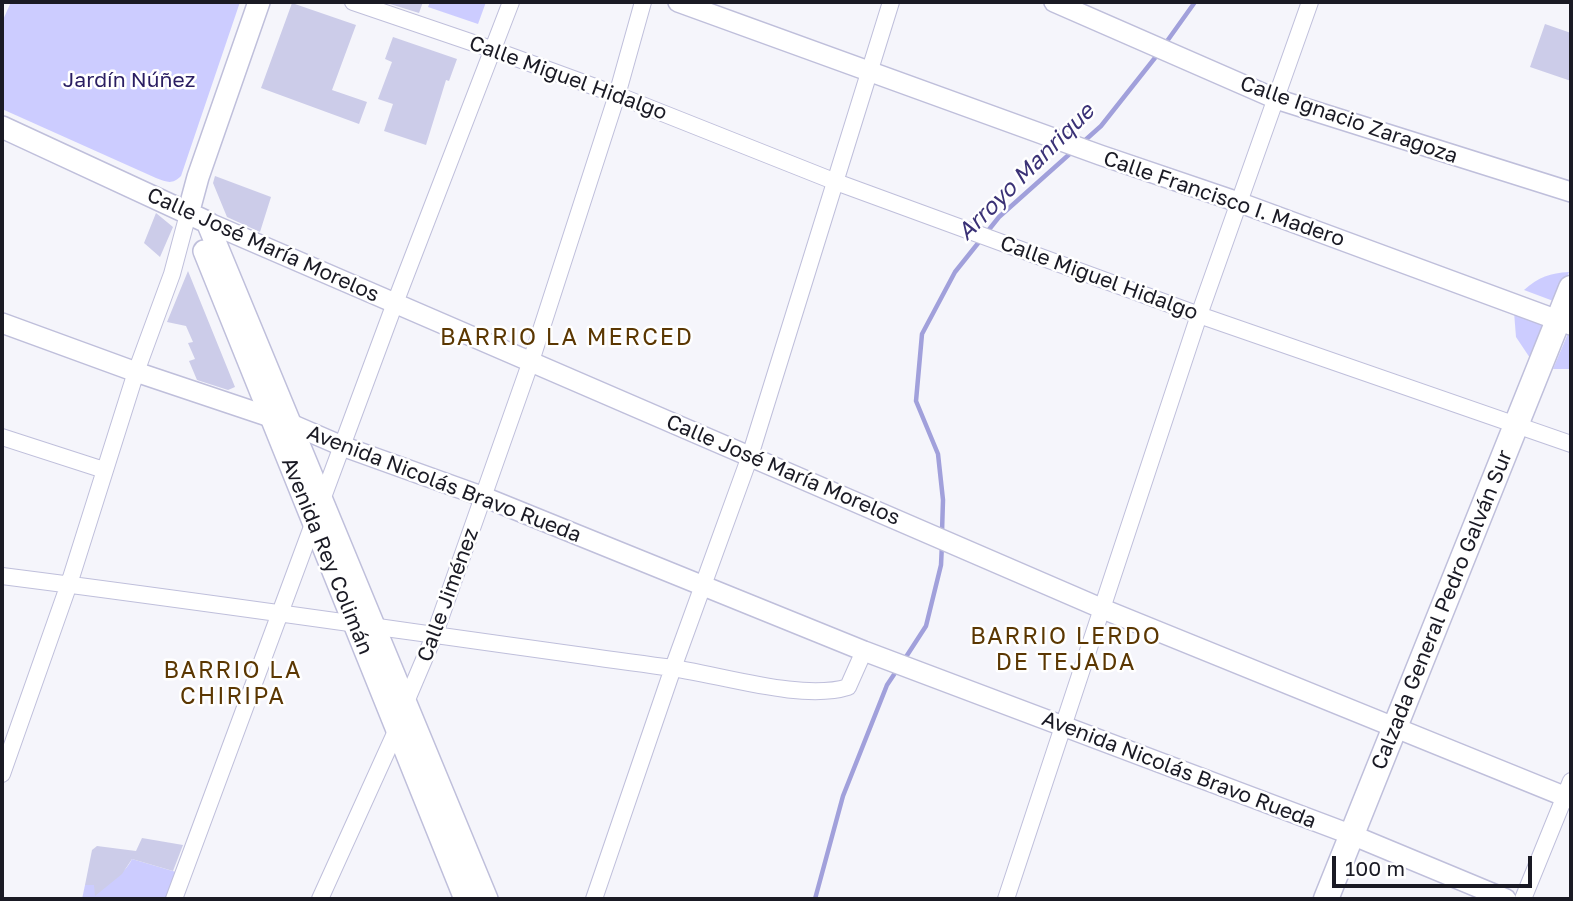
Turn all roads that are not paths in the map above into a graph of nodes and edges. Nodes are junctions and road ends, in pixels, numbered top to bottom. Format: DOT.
graph roads {
  1 [pos="259,2"];
  2 [pos="353,2"];
  3 [pos="511,2"];
  4 [pos="643,2"];
  5 [pos="678,2"];
  6 [pos="891,2"];
  7 [pos="1054,2"];
  8 [pos="1310,2"];
  9 [pos="494,50"];
  10 [pos="871,71"];
  11 [pos="617,95"];
  12 [pos="1276,99"];
  13 [pos="2,127"];
  14 [pos="836,182"];
  15 [pos="1571,192"];
  16 [pos="1238,202"];
  17 [pos="198,218"];
  18 [pos="1571,288"];
  19 [pos="395,303"];
  20 [pos="1199,315"];
  21 [pos="2,323"];
  22 [pos="1565,323"];
  23 [pos="531,361"];
  24 [pos="136,372"];
  25 [pos="281,421"];
  26 [pos="1516,424"];
  27 [pos="2,437"];
  28 [pos="1571,444"];
  29 [pos="342,446"];
  30 [pos="750,456"];
  31 [pos="104,470"];
  32 [pos="484,497"];
  33 [pos="322,500"];
  34 [pos="314,524"];
  35 [pos="2,576"];
  36 [pos="69,584"];
  37 [pos="703,587"];
  38 [pos="1103,609"];
  39 [pos="279,613"];
  40 [pos="364,626"];
  41 [pos="435,636"];
  42 [pos="873,654"];
  43 [pos="673,668"];
  44 [pos="406,702"];
  45 [pos="1062,727"];
  46 [pos="1395,728"];
  47 [pos="397,729"];
  48 [pos="2,774"];
  49 [pos="1569,792"];
  50 [pos="1352,835"];
  51 [pos="174,899"];
  52 [pos="320,899"];
  53 [pos="466,899"];
  54 [pos="487,899"];
  55 [pos="594,899"];
  56 [pos="1006,899"];
  57 [pos="1326,899"];
  58 [pos="1506,899"];
  59 [pos="1523,899"];
  1 -- 17 [label="main road"];
  2 -- 9 [label="street, Calle Miguel Hidalgo"];
  3 -- 9 [label="street"];
  4 -- 11 [label="street, Calle Jiménez"];
  5 -- 10 [label="street, Calle Francisco I. Madero"];
  6 -- 10 [label="street"];
  7 -- 12 [label="street, Calle Ignacio Zaragoza"];
  8 -- 12 [label="street"];
  9 -- 11 [label="street, Calle Miguel Hidalgo"];
  9 -- 19 [label="street"];
  10 -- 14 [label="street"];
  10 -- 16 [label="street, Calle Francisco I. Madero"];
  11 -- 14 [label="street, Calle Miguel Hidalgo"];
  11 -- 23 [label="street, Calle Jiménez"];
  12 -- 15 [label="street, Calle Ignacio Zaragoza"];
  12 -- 16 [label="street"];
  13 -- 17 [label="main road, Calle José María Morelos"];
  14 -- 20 [label="street, Calle Miguel Hidalgo"];
  14 -- 30 [label="street"];
  16 -- 20 [label="street"];
  16 -- 22 [label="street, Calle Francisco I. Madero"];
  17 -- 19 [label="street, Calle José María Morelos"];
  17 -- 24 [label="street"];
  17 -- 25 [label="main road, Avenida Rey Colimán"];
  18 -- 22 [label="main road, Calzada General Pedro Galván Sur"];
  19 -- 23 [label="street, Calle José María Morelos"];
  19 -- 29 [label="street"];
  20 -- 26 [label="street, Calle Miguel Hidalgo"];
  20 -- 38 [label="street"];
  21 -- 24 [label="street, Avenida Nicolás Bravo Rueda"];
  22 -- 26 [label="main road, Calzada General Pedro Galván Sur"];
  23 -- 30 [label="street, Calle José María Morelos"];
  23 -- 32 [label="street, Calle Jiménez"];
  24 -- 25 [label="street, Avenida Nicolás Bravo Rueda"];
  24 -- 31 [label="street"];
  25 -- 29 [label="street, Avenida Nicolás Bravo Rueda"];
  25 -- 33 [label="main road, Avenida Rey Colimán"];
  25 -- 34 [label="main road, Avenida Rey Colimán"];
  26 -- 28 [label="street, Calle Miguel Hidalgo"];
  26 -- 46 [label="main road, Calzada General Pedro Galván Sur"];
  27 -- 31 [label="street"];
  29 -- 32 [label="street, Avenida Nicolás Bravo Rueda"];
  29 -- 33 [label="street"];
  30 -- 37 [label="street"];
  30 -- 38 [label="street, Calle José María Morelos"];
  31 -- 36 [label="street"];
  32 -- 37 [label="street, Avenida Nicolás Bravo Rueda"];
  32 -- 41 [label="street, Calle Jiménez"];
  33 -- 34 [label="street"];
  33 -- 40 [label="main road, Avenida Rey Colimán"];
  34 -- 39 [label="street"];
  34 -- 40 [label="main road, Avenida Rey Colimán"];
  35 -- 36 [label="street"];
  36 -- 39 [label="street"];
  36 -- 48 [label="street"];
  37 -- 42 [label="street, Avenida Nicolás Bravo Rueda"];
  37 -- 43 [label="street"];
  38 -- 45 [label="street"];
  38 -- 46 [label="street, Calle José María Morelos"];
  39 -- 40 [label="street"];
  39 -- 51 [label="street"];
  40 -- 41 [label="street"];
  40 -- 44 [label="main road, Avenida Rey Colimán"];
  40 -- 47 [label="main road, Avenida Rey Colimán"];
  41 -- 43 [label="street"];
  41 -- 44 [label="street, Calle Jiménez"];
  42 -- 43 [label="street"];
  42 -- 45 [label="street, Avenida Nicolás Bravo Rueda"];
  43 -- 55 [label="street"];
  44 -- 47 [label="street, Calle Jiménez"];
  44 -- 54 [label="main road, Avenida Rey Colimán"];
  45 -- 50 [label="street, Avenida Nicolás Bravo Rueda"];
  45 -- 56 [label="street"];
  46 -- 49 [label="street, Calle José María Morelos"];
  46 -- 50 [label="main road, Calzada General Pedro Galván Sur"];
  47 -- 52 [label="street, Calle Jiménez"];
  47 -- 53 [label="main road, Avenida Rey Colimán"];
  49 -- 59 [label="street"];
  50 -- 57 [label="main road, Calzada General Pedro Galván Sur"];
  50 -- 58 [label="street, Avenida Nicolás Bravo Rueda"];
}
